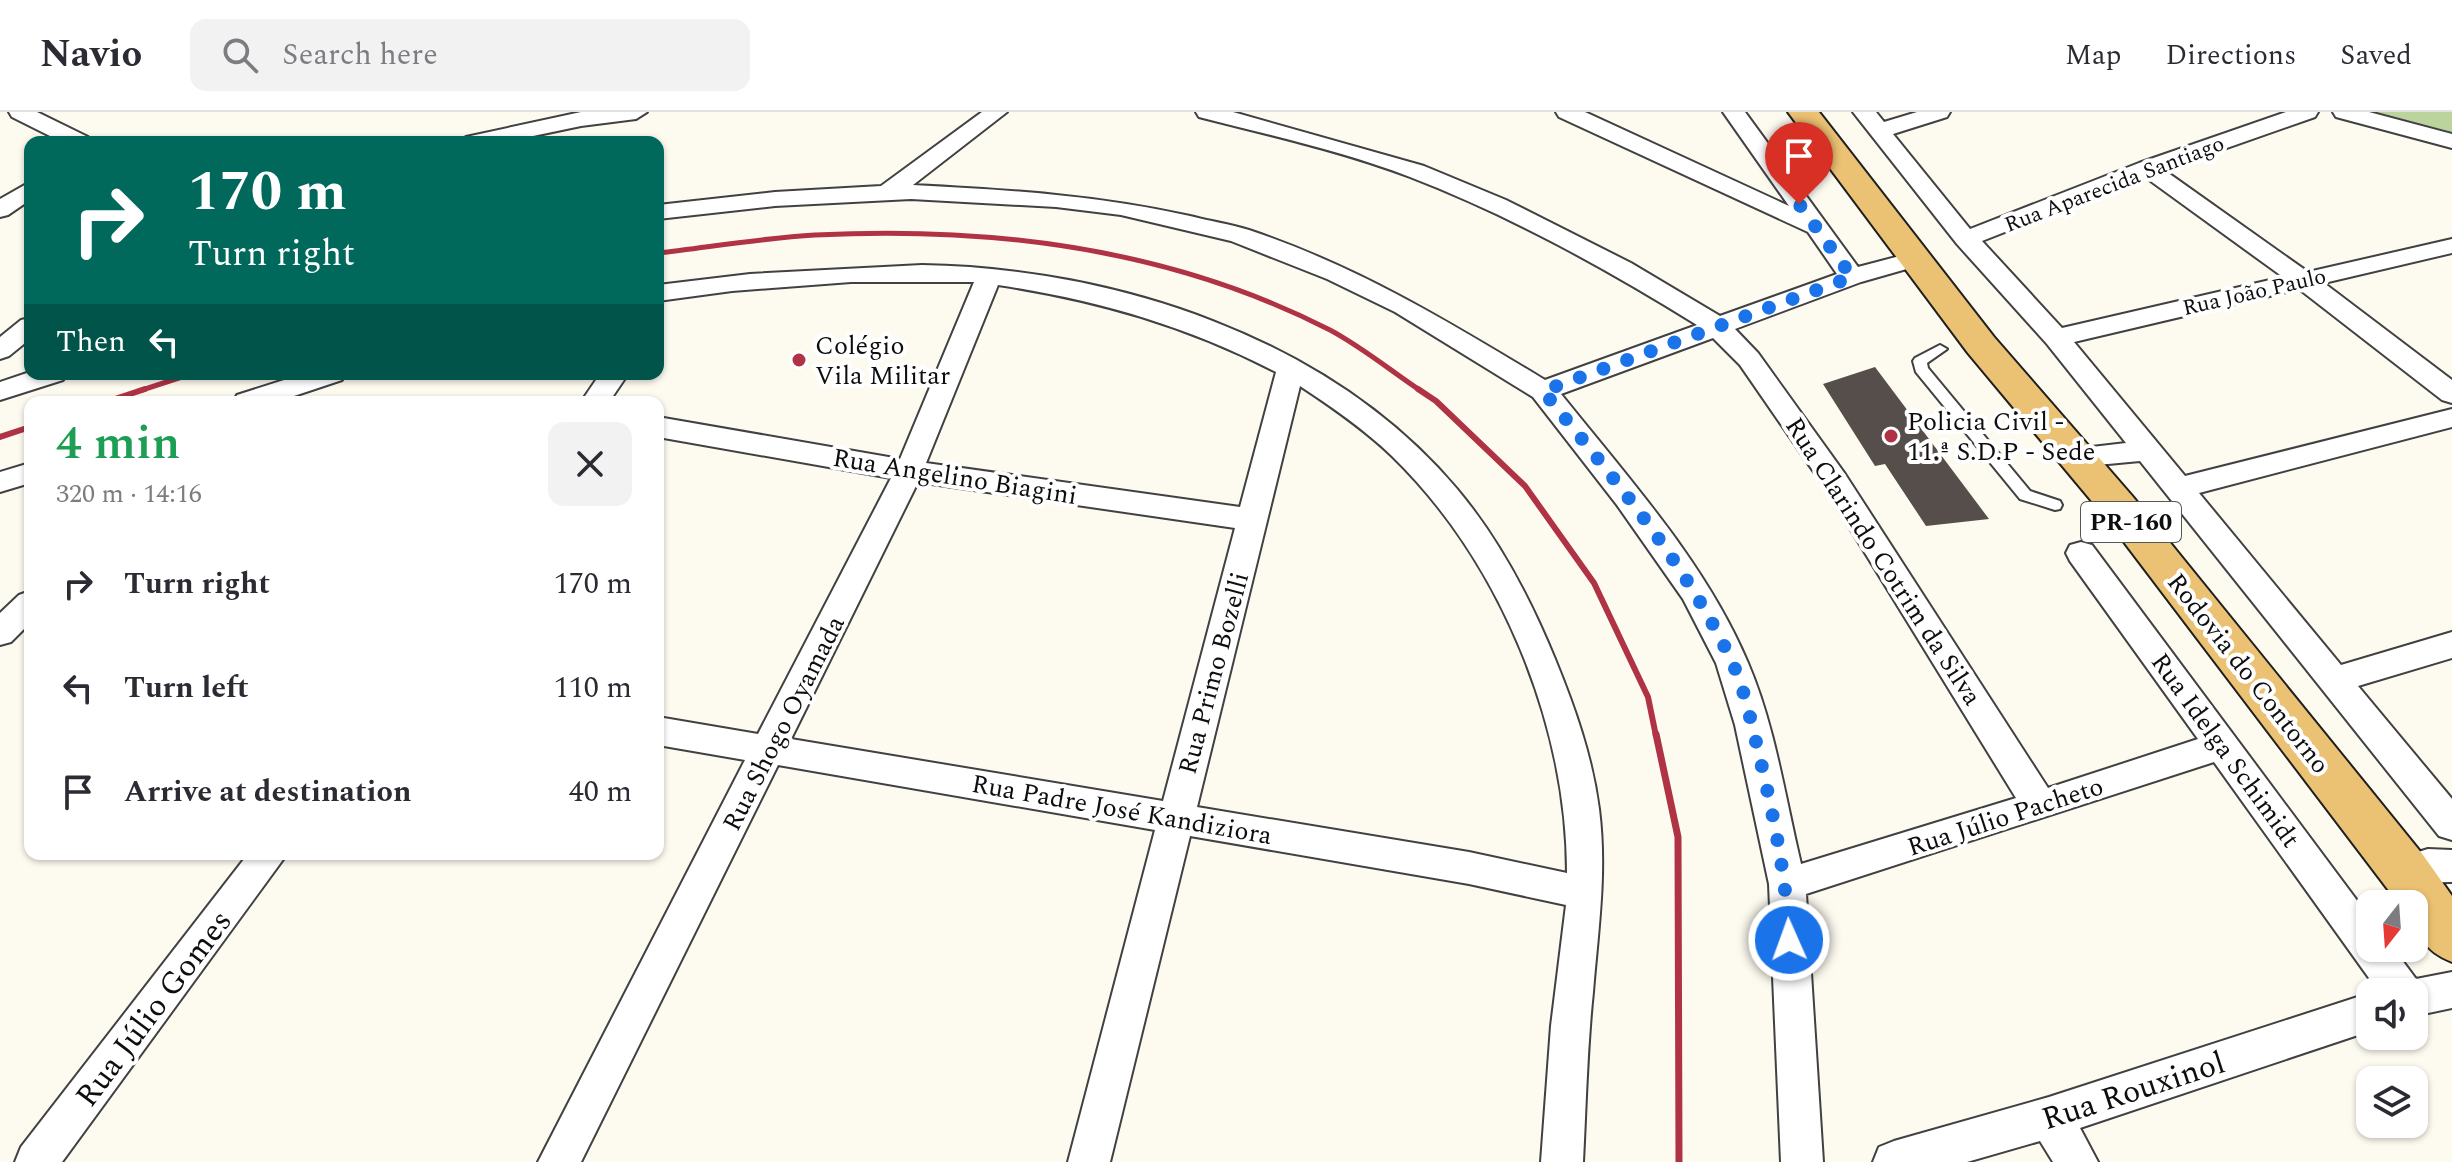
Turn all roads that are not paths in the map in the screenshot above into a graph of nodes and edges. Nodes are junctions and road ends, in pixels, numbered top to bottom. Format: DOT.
graph roads {
  1 [pos="20,112"];
  2 [pos="636,112"];
  3 [pos="996,112"];
  4 [pos="1207,112"];
  5 [pos="1567,112"];
  6 [pos="1734,112"];
  7 [pos="1803,112"];
  8 [pos="1939,112"];
  9 [pos="2307,112"];
  10 [pos="2344,112"];
  11 [pos="586,116"];
  12 [pos="1872,122"];
  13 [pos="68,136"];
  14 [pos="500,136"];
  15 [pos="2452,141"];
  16 [pos="2147,168"];
  17 [pos="889,192"];
  18 [pos="24,193"];
  19 [pos="0,210"];
  20 [pos="664,211"];
  21 [pos="1815,227"];
  22 [pos="1966,239"];
  23 [pos="2452,246"];
  24 [pos="1915,259"];
  25 [pos="989,276"];
  26 [pos="1852,277"];
  27 [pos="2302,279"];
  28 [pos="664,297"];
  29 [pos="1716,325"];
  30 [pos="24,331"];
  31 [pos="2056,338"];
  32 [pos="1940,349"];
  33 [pos="0,350"];
  34 [pos="1290,370"];
  35 [pos="34,380"];
  36 [pos="314,380"];
  37 [pos="0,391"];
  38 [pos="1543,391"];
  39 [pos="2452,394"];
  40 [pos="265,396"];
  41 [pos="2452,418"];
  42 [pos="664,428"];
  43 [pos="2147,451"];
  44 [pos="2076,457"];
  45 [pos="909,471"];
  46 [pos="24,475"];
  47 [pos="0,482"];
  48 [pos="2178,488"];
  49 [pos="2055,505"];
  50 [pos="1253,520"];
  51 [pos="2081,553"];
  52 [pos="24,612"];
  53 [pos="12,631"];
  54 [pos="2452,645"];
  55 [pos="2336,679"];
  56 [pos="664,732"];
  57 [pos="2223,745"];
  58 [pos="770,749"];
  59 [pos="2040,806"];
  60 [pos="1175,819"];
  61 [pos="2452,825"];
  62 [pos="264,860"];
  63 [pos="2452,866"];
  64 [pos="2405,871"];
  65 [pos="1787,884"];
  66 [pos="1585,893"];
  67 [pos="2356,929"];
  68 [pos="2452,938"];
  69 [pos="2452,990"];
  70 [pos="2428,995"];
  71 [pos="2356,1017"];
  72 [pos="2049,1118"];
  73 [pos="36,1162"];
  74 [pos="559,1162"];
  75 [pos="1089,1162"];
  76 [pos="1562,1162"];
  77 [pos="1802,1162"];
  78 [pos="1894,1162"];
  79 [pos="2077,1162"];
  1 -- 13 [label="street"];
  2 -- 11 [label="street"];
  3 -- 17 [label="street"];
  4 -- 29 [label="street, Rua Clarindo Cotrim da Silva"];
  5 -- 21 [label="street"];
  6 -- 21 [label="street"];
  7 -- 24 [label="main road, Rodovia do Contorno / PR-160"];
  8 -- 12 [label="street"];
  9 -- 16 [label="street, Rua Aparecida Santiago"];
  10 -- 15 [label="street"];
  11 -- 14 [label="street"];
  12 -- 22 [label="street"];
  16 -- 22 [label="street, Rua Aparecida Santiago"];
  16 -- 27 [label="street"];
  17 -- 20 [label="street"];
  17 -- 38 [label="street"];
  18 -- 19 [label="street"];
  21 -- 26 [label="street"];
  22 -- 31 [label="street"];
  23 -- 27 [label="street, Rua João Paulo"];
  24 -- 26 [label="street"];
  24 -- 44 [label="main road, Rodovia do Contorno / PR-160"];
  25 -- 28 [label="street"];
  25 -- 34 [label="street"];
  25 -- 45 [label="street, Rua Shogo Oyamada"];
  26 -- 29 [label="street"];
  27 -- 31 [label="street, Rua João Paulo"];
  27 -- 39 [label="street"];
  29 -- 38 [label="street"];
  29 -- 59 [label="street, Rua Clarindo Cotrim da Silva"];
  30 -- 33 [label="street"];
  31 -- 43 [label="street"];
  32 -- 49 [label="lane"];
  34 -- 50 [label="street, Rua Primo Bozelli"];
  34 -- 66 [label="street"];
  35 -- 37 [label="street"];
  36 -- 40 [label="street"];
  38 -- 65 [label="street"];
  41 -- 48 [label="street"];
  42 -- 45 [label="street, Rua Angelino Biagini"];
  43 -- 44 [label="street"];
  43 -- 48 [label="street"];
  44 -- 64 [label="main road, Rodovia do Contorno / PR-160"];
  45 -- 50 [label="street, Rua Angelino Biagini"];
  45 -- 58 [label="street, Rua Shogo Oyamada"];
  46 -- 47 [label="street"];
  48 -- 55 [label="street"];
  50 -- 60 [label="street, Rua Primo Bozelli"];
  51 -- 57 [label="street, Rua Idelga Schimidt"];
  52 -- 53 [label="street"];
  54 -- 55 [label="street"];
  55 -- 61 [label="street"];
  56 -- 58 [label="street, Rua Padre José Kandiziora"];
  57 -- 59 [label="street, Rua Júlio Pacheto"];
  57 -- 67 [label="street, Rua Idelga Schimidt"];
  58 -- 60 [label="street, Rua Padre José Kandiziora"];
  58 -- 74 [label="street, Rua Shogo Oyamada"];
  59 -- 65 [label="street, Rua Júlio Pacheto"];
  60 -- 66 [label="street, Rua Padre José Kandiziora"];
  60 -- 75 [label="street, Rua Primo Bozelli"];
  62 -- 73 [label="street, Rua Júlio Gomes"];
  63 -- 64 [label="street"];
  64 -- 68 [label="main road, Rodovia do Contorno / PR-160"];
  65 -- 77 [label="street"];
  66 -- 76 [label="street"];
  69 -- 70 [label="street"];
  71 -- 72 [label="street, Rua Rouxinol"];
  72 -- 78 [label="street, Rua Rouxinol"];
  72 -- 79 [label="street"];
}
